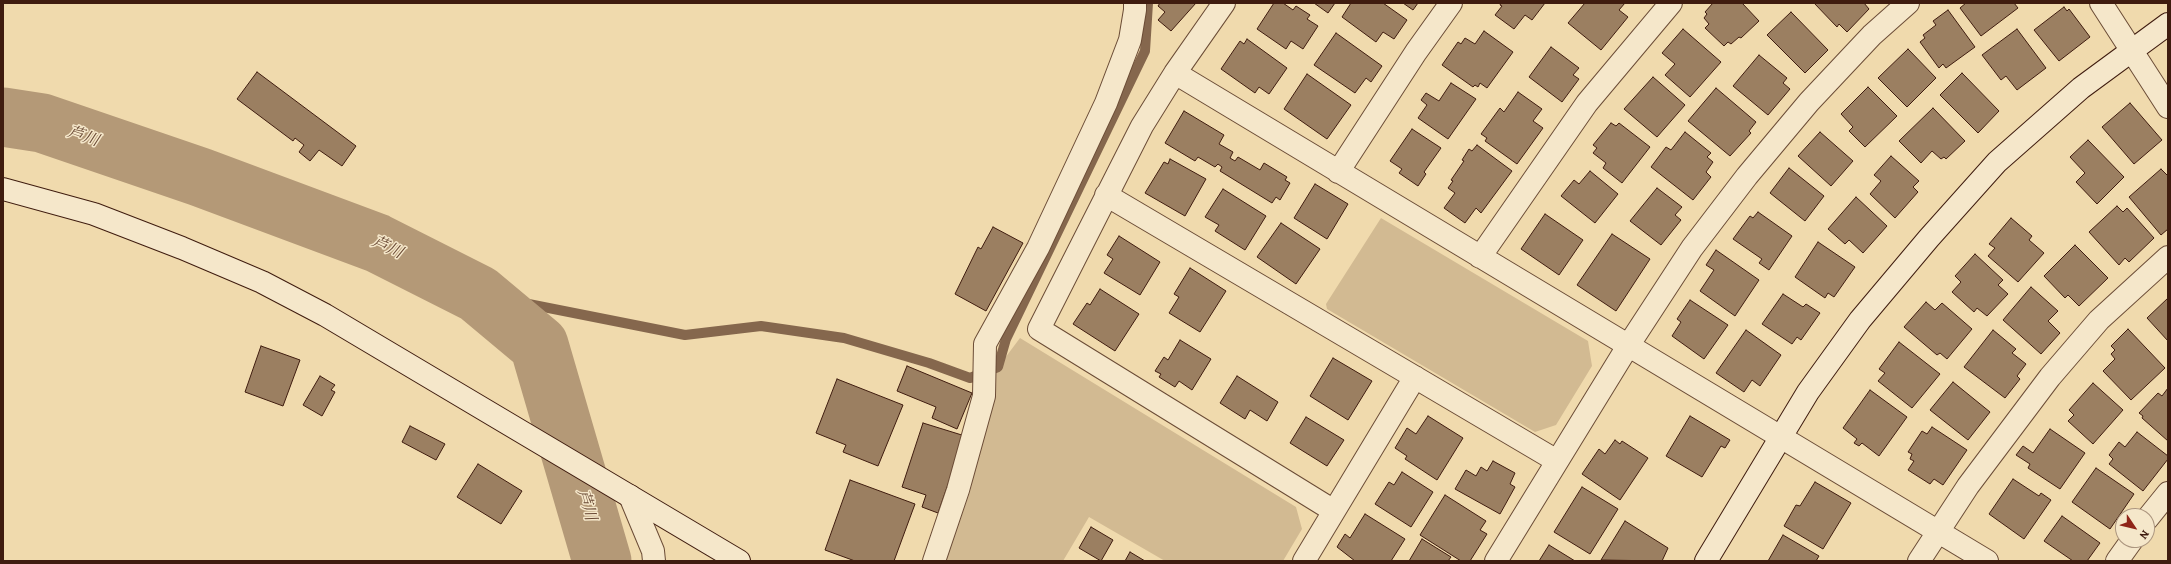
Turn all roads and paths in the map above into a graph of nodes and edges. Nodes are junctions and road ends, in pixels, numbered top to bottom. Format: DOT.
graph roads {
  1 [pos="1135,3"];
  2 [pos="1224,3"];
  3 [pos="1452,3"];
  4 [pos="1671,3"];
  5 [pos="1908,3"];
  6 [pos="2101,3"];
  7 [pos="2168,24"];
  8 [pos="2132,50"];
  9 [pos="1175,73"];
  10 [pos="2168,107"];
  11 [pos="1338,172"];
  12 [pos="3,189"];
  13 [pos="1106,195"];
  14 [pos="1480,257"];
  15 [pos="2168,257"];
  16 [pos="1628,346"];
  17 [pos="1415,377"];
  18 [pos="1780,436"];
  19 [pos="1557,460"];
  20 [pos="2168,493"];
  21 [pos="630,496"];
  22 [pos="2155,509"];
  23 [pos="1334,511"];
  24 [pos="1938,531"];
  25 [pos="2126,548"];
  26 [pos="654,561"];
  27 [pos="739,561"];
  28 [pos="934,561"];
  29 [pos="1304,561"];
  30 [pos="1496,561"];
  31 [pos="1706,561"];
  32 [pos="1919,561"];
  33 [pos="1987,561"];
  34 [pos="2117,561"];
  1 -- 28 [label="street"];
  2 -- 9 [label="street"];
  3 -- 11 [label="street"];
  4 -- 14 [label="street"];
  5 -- 16 [label="street"];
  6 -- 8 [label="street"];
  7 -- 8 [label="street"];
  8 -- 10 [label="street"];
  8 -- 18 [label="street"];
  9 -- 11 [label="street"];
  9 -- 13 [label="street"];
  11 -- 14 [label="street"];
  12 -- 21 [label="street"];
  13 -- 17 [label="street"];
  13 -- 23 [label="street"];
  14 -- 16 [label="street"];
  15 -- 24 [label="street"];
  16 -- 18 [label="street"];
  16 -- 19 [label="street"];
  17 -- 19 [label="street"];
  17 -- 23 [label="street"];
  18 -- 24 [label="street"];
  18 -- 31 [label="street"];
  19 -- 30 [label="street"];
  20 -- 22 [label="street"];
  21 -- 26 [label="street"];
  21 -- 27 [label="street"];
  23 -- 29 [label="street"];
  24 -- 32 [label="street"];
  24 -- 33 [label="street"];
  25 -- 34 [label="street"];
}
